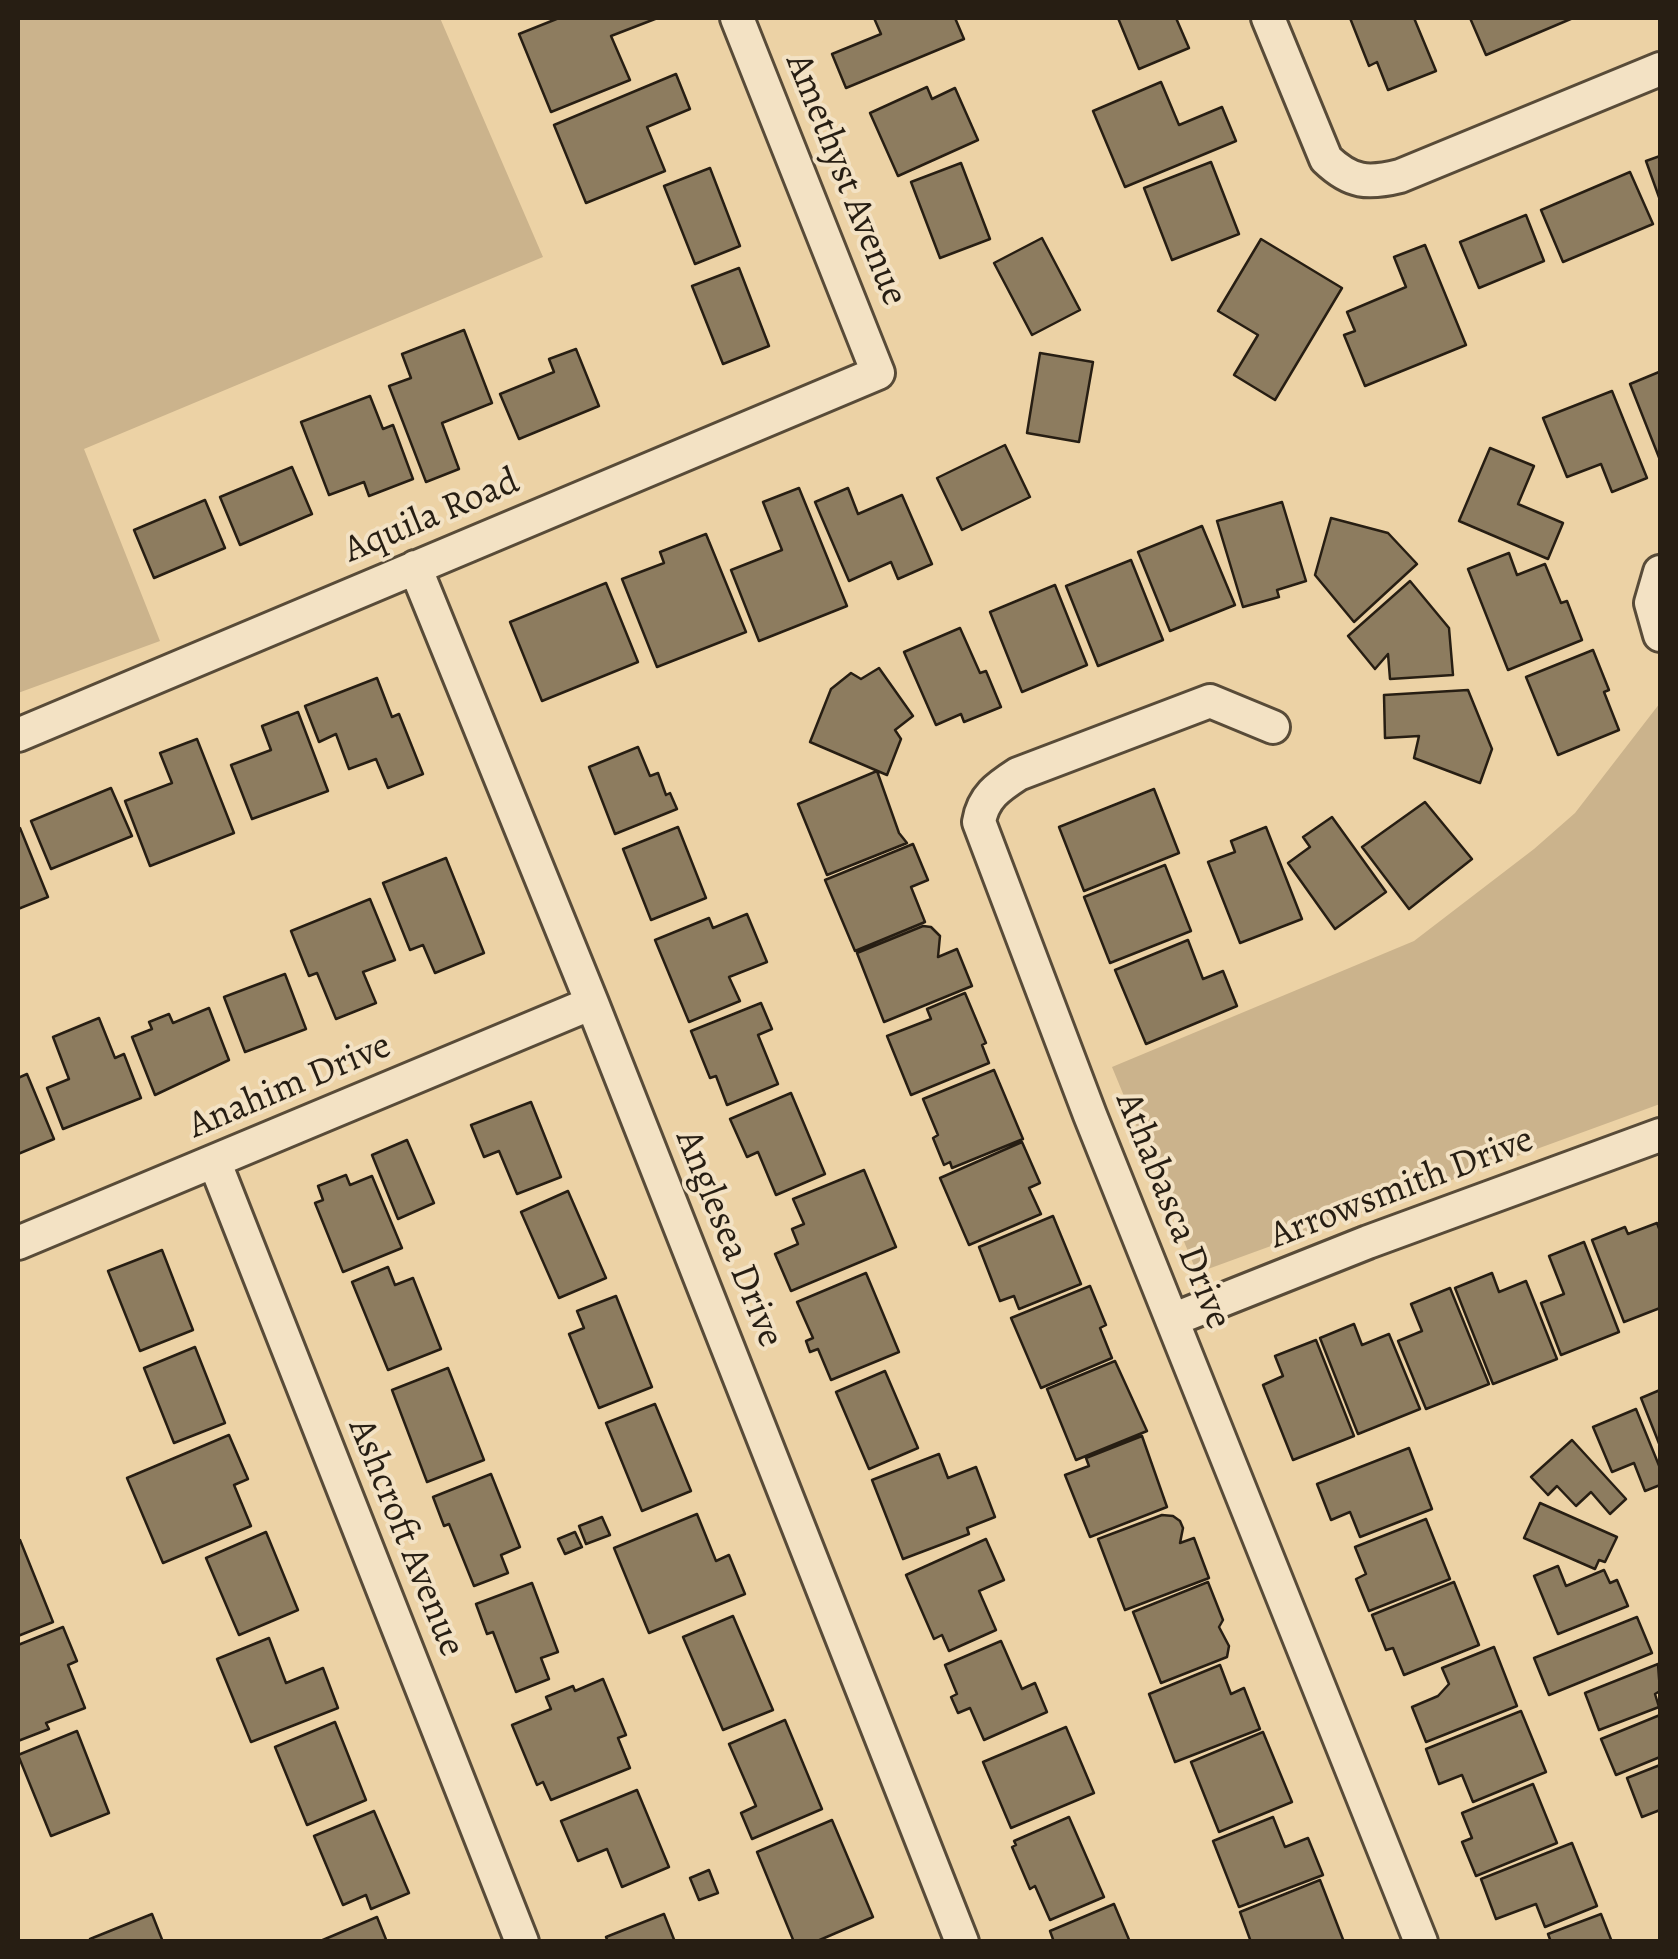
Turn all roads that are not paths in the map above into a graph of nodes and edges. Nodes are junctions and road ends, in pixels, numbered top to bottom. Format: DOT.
graph roads {
  1 [pos="736,18"];
  2 [pos="1268,18"];
  3 [pos="1660,70"];
  4 [pos="878,373"];
  5 [pos="415,567"];
  6 [pos="1660,572"];
  7 [pos="1660,635"];
  8 [pos="1273,727"];
  9 [pos="18,734"];
  10 [pos="592,1003"];
  11 [pos="1660,1136"];
  12 [pos="214,1163"];
  13 [pos="18,1243"];
  14 [pos="1172,1320"];
  15 [pos="522,1942"];
  16 [pos="962,1942"];
  17 [pos="1421,1942"];
  1 -- 4 [label="street, Amethyst Avenue"];
  2 -- 3 [label="street"];
  4 -- 5 [label="street, Aquila Road"];
  5 -- 9 [label="street, Aquila Road"];
  5 -- 10 [label="street, Anglesea Drive"];
  6 -- 7 [label="street"];
  8 -- 14 [label="street, Athabasca Drive"];
  10 -- 12 [label="street, Anahim Drive"];
  10 -- 16 [label="street, Anglesea Drive"];
  11 -- 14 [label="street, Arrowsmith Drive"];
  12 -- 13 [label="street, Anahim Drive"];
  12 -- 15 [label="street, Ashcroft Avenue"];
  14 -- 17 [label="street, Athabasca Drive"];
}
